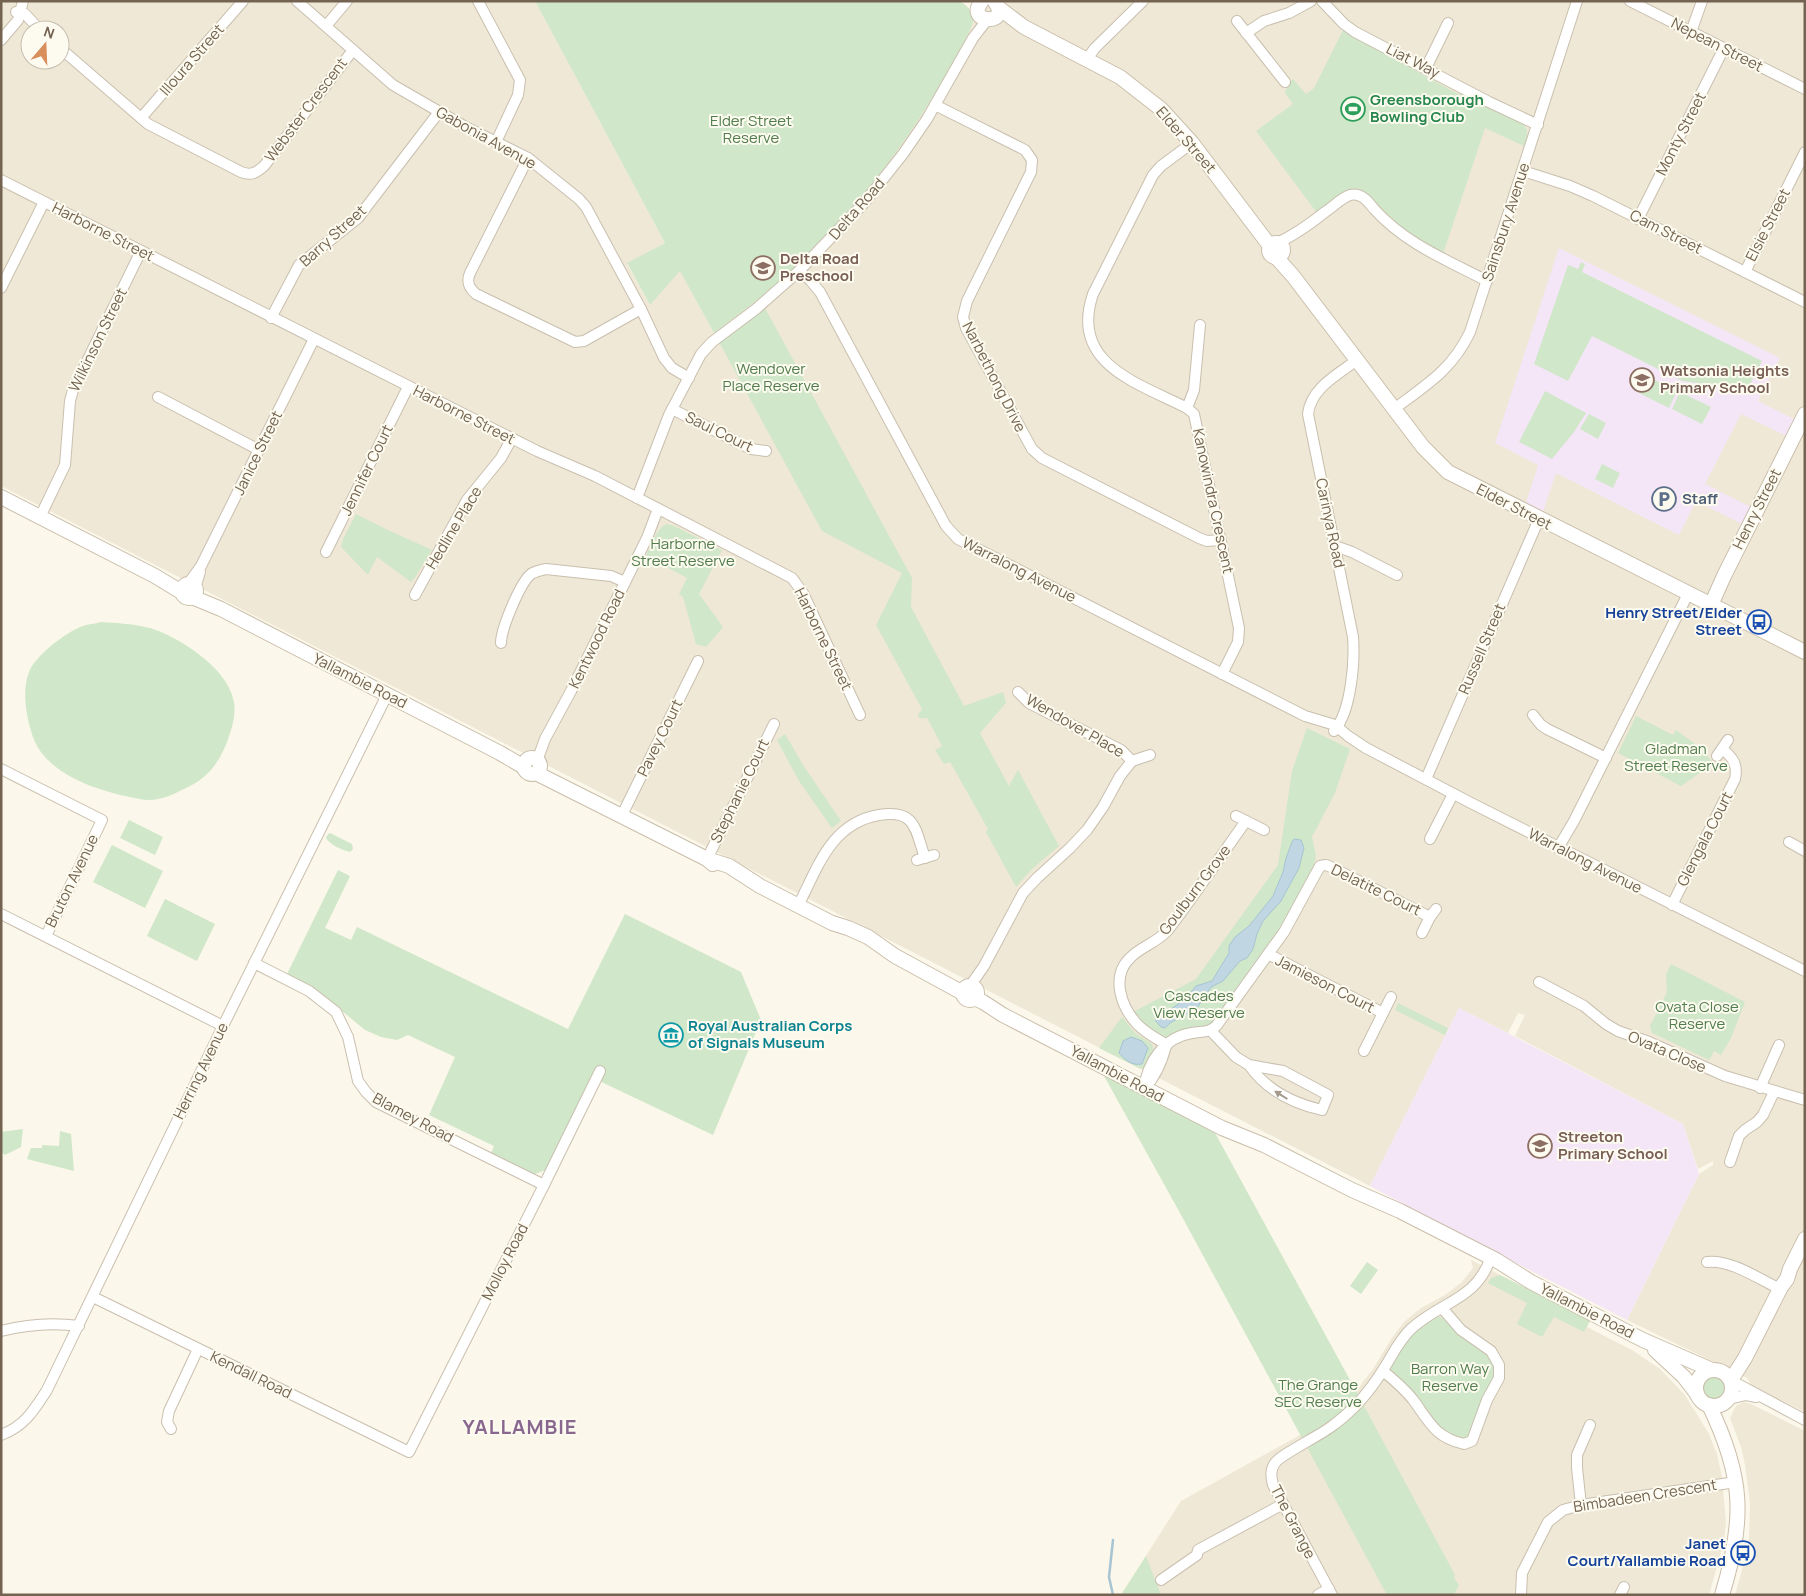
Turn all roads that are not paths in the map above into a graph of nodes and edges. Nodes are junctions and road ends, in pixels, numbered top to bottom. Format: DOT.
graph roads {
  1 [pos="18,1"];
  2 [pos="23,1"];
  3 [pos="243,1"];
  4 [pos="297,1"];
  5 [pos="347,1"];
  6 [pos="478,1"];
  7 [pos="965,1"];
  8 [pos="1143,1"];
  9 [pos="1311,1"];
  10 [pos="1322,1"];
  11 [pos="1630,1"];
  12 [pos="1702,1"];
  13 [pos="1578,3"];
  14 [pos="988,7"];
  15 [pos="18,14"];
  16 [pos="31,20"];
  17 [pos="1237,21"];
  18 [pos="1448,23"];
  19 [pos="326,26"];
  20 [pos="1691,32"];
  21 [pos="1246,33"];
  22 [pos="1,39"];
  23 [pos="1724,48"];
  24 [pos="353,50"];
  25 [pos="70,57"];
  26 [pos="1087,59"];
  27 [pos="1426,68"];
  28 [pos="1286,83"];
  29 [pos="1805,89"];
  30 [pos="935,105"];
  31 [pos="439,112"];
  32 [pos="140,118"];
  33 [pos="1538,125"];
  34 [pos="496,142"];
  35 [pos="1192,143"];
  36 [pos="1805,152"];
  37 [pos="528,158"];
  38 [pos="1523,170"];
  39 [pos="1,180"];
  40 [pos="44,202"];
  41 [pos="1638,219"];
  42 [pos="1277,249"];
  43 [pos="141,251"];
  44 [pos="802,268"];
  45 [pos="1745,272"];
  46 [pos="1487,281"];
  47 [pos="1,288"];
  48 [pos="1805,302"];
  49 [pos="641,309"];
  50 [pos="271,318"];
  51 [pos="1200,325"];
  52 [pos="314,339"];
  53 [pos="1357,360"];
  54 [pos="689,378"];
  55 [pos="408,387"];
  56 [pos="158,397"];
  57 [pos="1187,408"];
  58 [pos="672,409"];
  59 [pos="1394,409"];
  60 [pos="1805,414"];
  61 [pos="1799,437"];
  62 [pos="512,438"];
  63 [pos="260,450"];
  64 [pos="766,451"];
  65 [pos="634,496"];
  66 [pos="1,497"];
  67 [pos="661,510"];
  68 [pos="40,517"];
  69 [pos="1538,519"];
  70 [pos="1221,540"];
  71 [pos="1335,546"];
  72 [pos="326,552"];
  73 [pos="1397,575"];
  74 [pos="625,582"];
  75 [pos="190,589"];
  76 [pos="1688,594"];
  77 [pos="415,595"];
  78 [pos="1711,605"];
  79 [pos="501,643"];
  80 [pos="1805,652"];
  81 [pos="698,661"];
  82 [pos="1222,674"];
  83 [pos="1018,692"];
  84 [pos="387,695"];
  85 [pos="860,715"];
  86 [pos="1533,715"];
  87 [pos="774,724"];
  88 [pos="1335,728"];
  89 [pos="1722,748"];
  90 [pos="1150,755"];
  91 [pos="1606,758"];
  92 [pos="1132,761"];
  93 [pos="533,764"];
  94 [pos="1,769"];
  95 [pos="1426,779"];
  96 [pos="1453,794"];
  97 [pos="622,815"];
  98 [pos="1236,816"];
  99 [pos="1246,821"];
  100 [pos="1264,830"];
  101 [pos="1430,839"];
  102 [pos="1789,842"];
  103 [pos="1560,849"];
  104 [pos="1805,851"];
  105 [pos="925,858"];
  106 [pos="707,859"];
  107 [pos="1672,905"];
  108 [pos="798,906"];
  109 [pos="1,914"];
  110 [pos="1422,933"];
  111 [pos="46,936"];
  112 [pos="1268,954"];
  113 [pos="254,963"];
  114 [pos="1805,971"];
  115 [pos="1539,982"];
  116 [pos="971,991"];
  117 [pos="1391,997"];
  118 [pos="1383,1013"];
  119 [pos="223,1026"];
  120 [pos="1211,1031"];
  121 [pos="1167,1045"];
  122 [pos="1779,1045"];
  123 [pos="1364,1051"];
  124 [pos="1249,1065"];
  125 [pos="600,1071"];
  126 [pos="1146,1084"];
  127 [pos="1760,1088"];
  128 [pos="1774,1092"];
  129 [pos="1805,1100"];
  130 [pos="1730,1162"];
  131 [pos="544,1185"];
  132 [pos="1804,1241"];
  133 [pos="1488,1262"];
  134 [pos="1707,1262"];
  135 [pos="1780,1288"];
  136 [pos="93,1297"];
  137 [pos="1442,1308"];
  138 [pos="79,1326"];
  139 [pos="1,1331"];
  140 [pos="1643,1340"];
  141 [pos="1750,1347"];
  142 [pos="198,1349"];
  143 [pos="1714,1370"];
  144 [pos="1383,1371"];
  145 [pos="1731,1381"];
  146 [pos="1697,1394"];
  147 [pos="1759,1398"];
  148 [pos="1720,1403"];
  149 [pos="1805,1420"];
  150 [pos="1590,1425"];
  151 [pos="170,1429"];
  152 [pos="1,1435"];
  153 [pos="409,1452"];
  154 [pos="1736,1482"];
  155 [pos="1283,1504"];
  156 [pos="1581,1505"];
  157 [pos="1161,1580"];
  158 [pos="1330,1592"];
  159 [pos="1318,1595"];
  160 [pos="1521,1595"];
  161 [pos="1722,1595"];
  1 -- 15 [label="street"];
  2 -- 15 [label="street"];
  3 -- 32 [label="street, Illoura Street"];
  4 -- 19 [label="street, Gabonia Avenue"];
  5 -- 19 [label="street"];
  6 -- 34 [label="street"];
  7 -- 14 [label="street, Elder Street"];
  8 -- 26 [label="street"];
  9 -- 21 [label="street"];
  10 -- 27 [label="street, Liat Way"];
  11 -- 20 [label="street, Nepean Street"];
  12 -- 20 [label="street"];
  13 -- 33 [label="street, Sainsbury Avenue"];
  14 -- 26 [label="street, Elder Street"];
  14 -- 30 [label="street, Delta Road"];
  15 -- 16 [label="street"];
  15 -- 22 [label="street"];
  17 -- 21 [label="street"];
  18 -- 27 [label="street"];
  19 -- 24 [label="street, Gabonia Avenue"];
  20 -- 23 [label="street, Nepean Street"];
  21 -- 28 [label="street"];
  23 -- 29 [label="street, Nepean Street"];
  23 -- 41 [label="street, Monty Street"];
  24 -- 31 [label="street, Gabonia Avenue"];
  24 -- 32 [label="street, Webster Crescent"];
  25 -- 32 [label="street, Webster Crescent"];
  26 -- 35 [label="street, Elder Street"];
  27 -- 33 [label="street, Liat Way"];
  30 -- 44 [label="street, Delta Road"];
  30 -- 70 [label="street, Narbethong Drive"];
  31 -- 34 [label="street, Gabonia Avenue"];
  31 -- 50 [label="street, Barry Street"];
  33 -- 38 [label="street, Sainsbury Avenue"];
  34 -- 37 [label="street, Gabonia Avenue"];
  35 -- 42 [label="street, Elder Street"];
  35 -- 57 [label="street"];
  36 -- 45 [label="street, Elsie Street"];
  37 -- 49 [label="street, Gabonia Avenue"];
  37 -- 49 [label="street"];
  38 -- 41 [label="street, Cam Street"];
  38 -- 46 [label="street, Sainsbury Avenue"];
  39 -- 40 [label="street, Harborne Street"];
  40 -- 43 [label="street, Harborne Street"];
  40 -- 47 [label="street"];
  41 -- 45 [label="street, Cam Street"];
  42 -- 46 [label="street"];
  42 -- 53 [label="street, Elder Street"];
  43 -- 50 [label="street, Harborne Street"];
  43 -- 68 [label="street, Wilkinson Street"];
  44 -- 54 [label="street, Delta Road"];
  44 -- 82 [label="street, Warralong Avenue"];
  45 -- 48 [label="street, Cam Street"];
  46 -- 59 [label="street, Sainsbury Avenue"];
  49 -- 54 [label="street, Gabonia Avenue"];
  50 -- 52 [label="street, Harborne Street"];
  51 -- 57 [label="street"];
  52 -- 55 [label="street, Harborne Street"];
  52 -- 63 [label="street, Janice Street"];
  53 -- 59 [label="street, Elder Street"];
  53 -- 71 [label="street, Carinya Road"];
  54 -- 58 [label="street, Delta Road"];
  55 -- 62 [label="street, Harborne Street"];
  55 -- 72 [label="street, Jennifer Court"];
  56 -- 63 [label="street"];
  57 -- 70 [label="street, Kanowindra Crescent"];
  58 -- 64 [label="street, Saul Court"];
  58 -- 65 [label="street, Delta Road"];
  59 -- 69 [label="street, Elder Street"];
  60 -- 61 [label="street, Henry Street"];
  61 -- 78 [label="street, Henry Street"];
  62 -- 65 [label="street, Harborne Street"];
  62 -- 77 [label="street, Hedline Place"];
  63 -- 75 [label="street, Janice Street"];
  65 -- 67 [label="street, Harborne Street"];
  66 -- 68 [label="street, Yallambie Road"];
  67 -- 74 [label="street, Kentwood Road"];
  67 -- 85 [label="street, Harborne Street"];
  68 -- 75 [label="street, Yallambie Road"];
  69 -- 76 [label="street, Elder Street"];
  69 -- 95 [label="street, Russell Street"];
  70 -- 82 [label="street, Kanowindra Crescent"];
  71 -- 73 [label="street"];
  71 -- 88 [label="street, Carinya Road"];
  74 -- 79 [label="street"];
  74 -- 93 [label="street, Kentwood Road"];
  75 -- 84 [label="street, Yallambie Road"];
  76 -- 78 [label="street, Elder Street"];
  76 -- 91 [label="street"];
  78 -- 80 [label="street, Elder Street"];
  81 -- 97 [label="street, Pavey Court"];
  82 -- 88 [label="street, Warralong Avenue"];
  83 -- 92 [label="street, Wendover Place"];
  84 -- 93 [label="street, Yallambie Road"];
  84 -- 113 [label="street, Herring Avenue"];
  86 -- 91 [label="street"];
  87 -- 106 [label="street, Stephanie Court"];
  88 -- 95 [label="street, Warralong Avenue"];
  89 -- 107 [label="street, Glengala Court"];
  90 -- 92 [label="street, Wendover Place"];
  91 -- 103 [label="street"];
  92 -- 116 [label="street, Wendover Place"];
  93 -- 97 [label="street, Yallambie Road"];
  94 -- 111 [label="street, Bruton Avenue"];
  95 -- 96 [label="street, Warralong Avenue"];
  96 -- 101 [label="street"];
  96 -- 103 [label="street, Warralong Avenue"];
  97 -- 106 [label="street, Yallambie Road"];
  98 -- 99 [label="street"];
  99 -- 100 [label="street"];
  99 -- 121 [label="street, Goulburn Grove"];
  102 -- 104 [label="street"];
  103 -- 107 [label="street, Warralong Avenue"];
  105 -- 108 [label="street"];
  106 -- 108 [label="street, Yallambie Road"];
  107 -- 114 [label="street, Warralong Avenue"];
  108 -- 116 [label="street, Yallambie Road"];
  109 -- 111 [label="street"];
  110 -- 112 [label="street, Delatite Court"];
  111 -- 119 [label="street"];
  112 -- 118 [label="street, Jamieson Court"];
  112 -- 120 [label="street"];
  113 -- 119 [label="street, Herring Avenue"];
  113 -- 131 [label="street, Blamey Road"];
  115 -- 127 [label="street, Ovata Close"];
  116 -- 126 [label="street, Yallambie Road"];
  117 -- 118 [label="street, Jamieson Court"];
  118 -- 123 [label="street, Jamieson Court"];
  119 -- 136 [label="street, Herring Avenue"];
  120 -- 121 [label="street"];
  120 -- 124 [label="street"];
  121 -- 126 [label="street"];
  122 -- 127 [label="street"];
  124 -- 124 [label="street, one-way"];
  125 -- 131 [label="street, Molloy Road"];
  126 -- 133 [label="street, Yallambie Road"];
  127 -- 128 [label="street, Ovata Close"];
  128 -- 129 [label="street, Ovata Close"];
  128 -- 130 [label="street"];
  131 -- 153 [label="street, Molloy Road"];
  132 -- 135 [label="street"];
  133 -- 137 [label="street, The Grange"];
  133 -- 140 [label="street, Yallambie Road"];
  134 -- 135 [label="street"];
  135 -- 141 [label="street"];
  136 -- 138 [label="street, Herring Avenue"];
  136 -- 142 [label="street, Kendall Road"];
  137 -- 144 [label="street, The Grange"];
  137 -- 144 [label="street"];
  138 -- 139 [label="street"];
  138 -- 152 [label="street, Herring Avenue"];
  140 -- 143 [label="street, Yallambie Road"];
  140 -- 146 [label="street, Yallambie Road"];
  141 -- 143 [label="street"];
  141 -- 145 [label="street"];
  142 -- 151 [label="street"];
  142 -- 153 [label="street, Kendall Road"];
  143 -- 145 [label="street"];
  143 -- 146 [label="street"];
  144 -- 155 [label="street, The Grange"];
  145 -- 147 [label="street"];
  145 -- 148 [label="street"];
  146 -- 148 [label="street"];
  147 -- 148 [label="street"];
  147 -- 149 [label="street"];
  148 -- 154 [label="street"];
  150 -- 156 [label="street"];
  154 -- 156 [label="street, Bimbadeen Crescent"];
  154 -- 161 [label="street"];
  155 -- 157 [label="street"];
  155 -- 158 [label="street, The Grange"];
  156 -- 160 [label="street, Bimbadeen Crescent"];
  158 -- 159 [label="street"];
}
